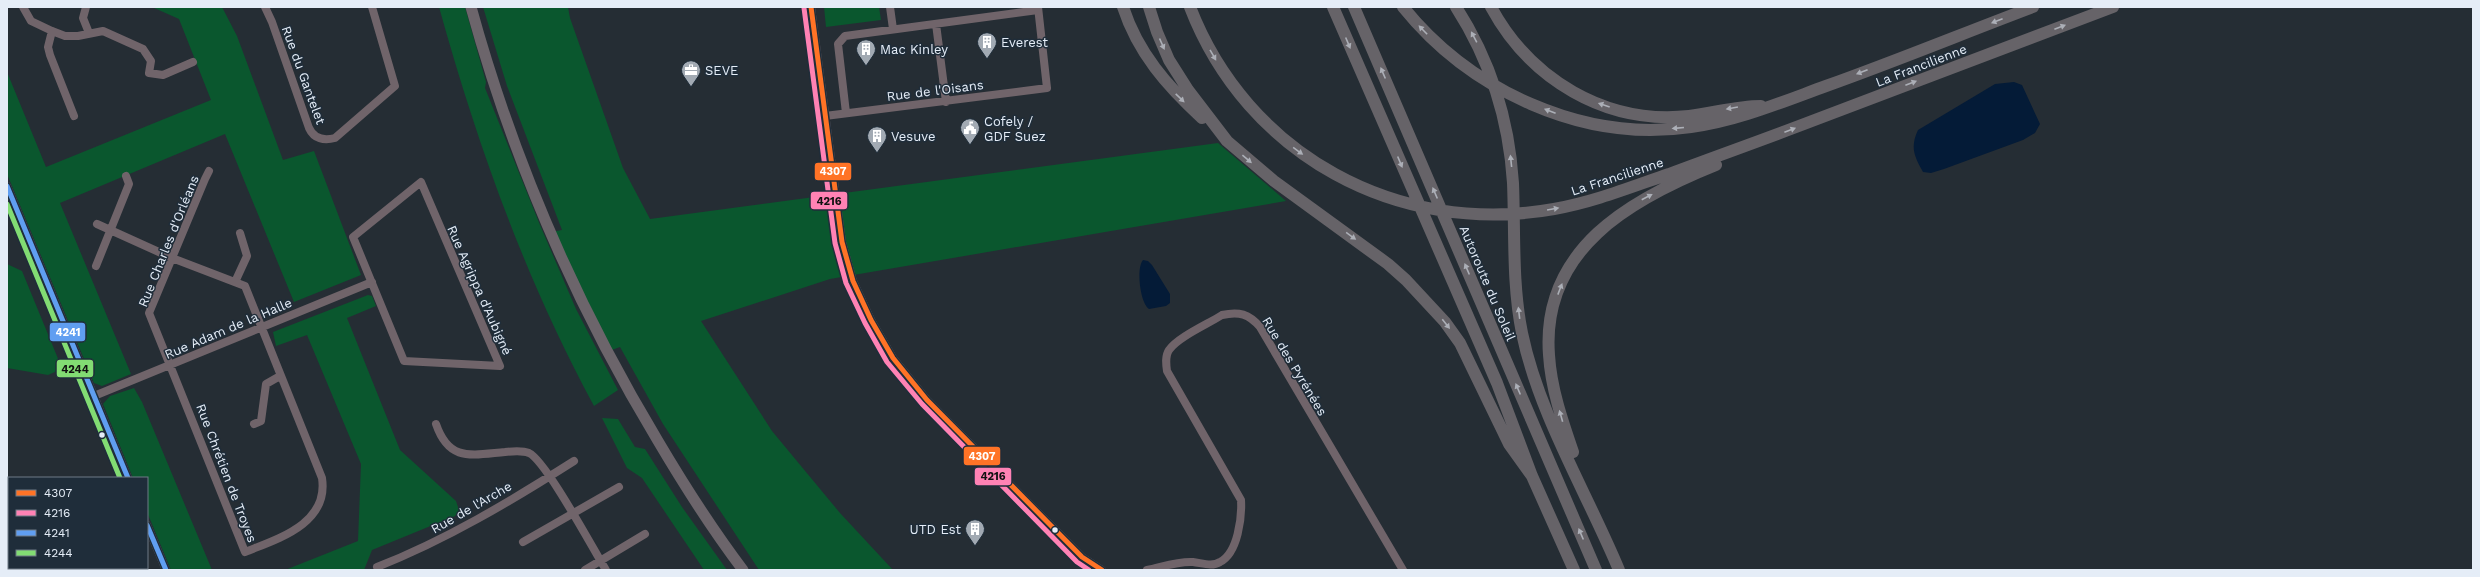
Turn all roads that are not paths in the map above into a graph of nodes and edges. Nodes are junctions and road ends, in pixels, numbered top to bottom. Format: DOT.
graph roads {
  1 [pos="22,7"];
  2 [pos="86,7"];
  3 [pos="265,7"];
  4 [pos="372,7"];
  5 [pos="471,7"];
  6 [pos="811,7"];
  7 [pos="890,7"];
  8 [pos="1123,7"];
  9 [pos="1150,7"];
  10 [pos="1190,7"];
  11 [pos="1333,7"];
  12 [pos="1354,7"];
  13 [pos="1402,7"];
  14 [pos="1456,7"];
  15 [pos="1491,7"];
  16 [pos="2033,7"];
  17 [pos="2113,7"];
  18 [pos="1038,8"];
  19 [pos="936,24"];
  20 [pos="893,29"];
  21 [pos="52,31"];
  22 [pos="89,33"];
  23 [pos="193,62"];
  24 [pos="946,102"];
  25 [pos="1770,107"];
  26 [pos="846,113"];
  27 [pos="74,116"];
  28 [pos="825,116"];
  29 [pos="1227,141"];
  30 [pos="1753,144"];
  31 [pos="209,171"];
  32 [pos="126,176"];
  33 [pos="7,186"];
  34 [pos="97,224"];
  35 [pos="109,230"];
  36 [pos="240,233"];
  37 [pos="172,258"];
  38 [pos="96,266"];
  39 [pos="235,282"];
  40 [pos="372,282"];
  41 [pos="260,327"];
  42 [pos="171,364"];
  43 [pos="280,376"];
  44 [pos="94,396"];
  45 [pos="254,424"];
  46 [pos="436,424"];
  47 [pos="574,462"];
  48 [pos="550,476"];
  49 [pos="1532,476"];
  50 [pos="128,477"];
  51 [pos="619,487"];
  52 [pos="572,515"];
  53 [pos="1597,519"];
  54 [pos="148,527"];
  55 [pos="645,534"];
  56 [pos="523,542"];
  57 [pos="1082,558"];
  58 [pos="600,561"];
  59 [pos="377,567"];
  60 [pos="166,570"];
  61 [pos="585,570"];
  62 [pos="606,570"];
  63 [pos="743,570"];
  64 [pos="1088,570"];
  65 [pos="1102,570"];
  66 [pos="1108,570"];
  67 [pos="1147,570"];
  68 [pos="1403,570"];
  69 [pos="1574,570"];
  70 [pos="1596,570"];
  71 [pos="1619,570"];
  1 -- 21 [label="street"];
  2 -- 22 [label="street"];
  3 -- 4 [label="street, Rue du Gantelet"];
  5 -- 63 [label="main road"];
  6 -- 28 [label="street"];
  7 -- 20 [label="street"];
  8 -- 29 [label="highway, one-way"];
  9 -- 29 [label="highway, one-way"];
  10 -- 30 [label="highway, La Francilienne, one-way"];
  11 -- 49 [label="highway, one-way"];
  70 -- 12 [label="highway, Autoroute du Soleil, one-way"];
  25 -- 13 [label="highway, La Francilienne, one-way"];
  53 -- 14 [label="highway, one-way"];
  25 -- 15 [label="highway, one-way"];
  16 -- 25 [label="highway, La Francilienne, one-way"];
  30 -- 17 [label="highway, La Francilienne, one-way"];
  18 -- 19 [label="street"];
  18 -- 24 [label="street, Rue de l'Oisans"];
  19 -- 20 [label="street"];
  19 -- 24 [label="street"];
  20 -- 26 [label="street"];
  21 -- 22 [label="street"];
  21 -- 27 [label="street"];
  22 -- 23 [label="street"];
  24 -- 26 [label="street, Rue de l'Oisans"];
  26 -- 28 [label="street, Rue de l'Oisans"];
  28 -- 57 [label="street"];
  29 -- 49 [label="highway, one-way"];
  53 -- 30 [label="highway, one-way"];
  31 -- 37 [label="street, Rue Charles d'Orléans"];
  32 -- 35 [label="street"];
  33 -- 44 [label="street"];
  34 -- 35 [label="street"];
  35 -- 37 [label="street"];
  35 -- 38 [label="street"];
  36 -- 39 [label="street"];
  37 -- 39 [label="street"];
  37 -- 42 [label="street, Rue Charles d'Orléans"];
  39 -- 41 [label="street, Rue Chrétien de Troyes"];
  40 -- 40 [label="street, Rue Agrippa d'Aubigné"];
  40 -- 41 [label="street, Rue Adam de la Halle"];
  41 -- 42 [label="street, Rue Adam de la Halle"];
  41 -- 43 [label="street, Rue Chrétien de Troyes"];
  42 -- 43 [label="street, Rue Chrétien de Troyes"];
  42 -- 44 [label="street, Rue Adam de la Halle"];
  43 -- 45 [label="street"];
  44 -- 50 [label="street"];
  46 -- 48 [label="street"];
  47 -- 48 [label="street, Rue de l'Arche"];
  48 -- 52 [label="street"];
  48 -- 59 [label="street, Rue de l'Arche"];
  49 -- 69 [label="highway"];
  51 -- 52 [label="street"];
  52 -- 56 [label="street"];
  52 -- 58 [label="street"];
  53 -- 71 [label="highway"];
  54 -- 60 [label="street"];
  55 -- 58 [label="street"];
  57 -- 64 [label="street"];
  57 -- 65 [label="street"];
  58 -- 61 [label="street"];
  58 -- 62 [label="street"];
  65 -- 66 [label="street"];
  67 -- 68 [label="street, Rue des Pyrénées"];
}
